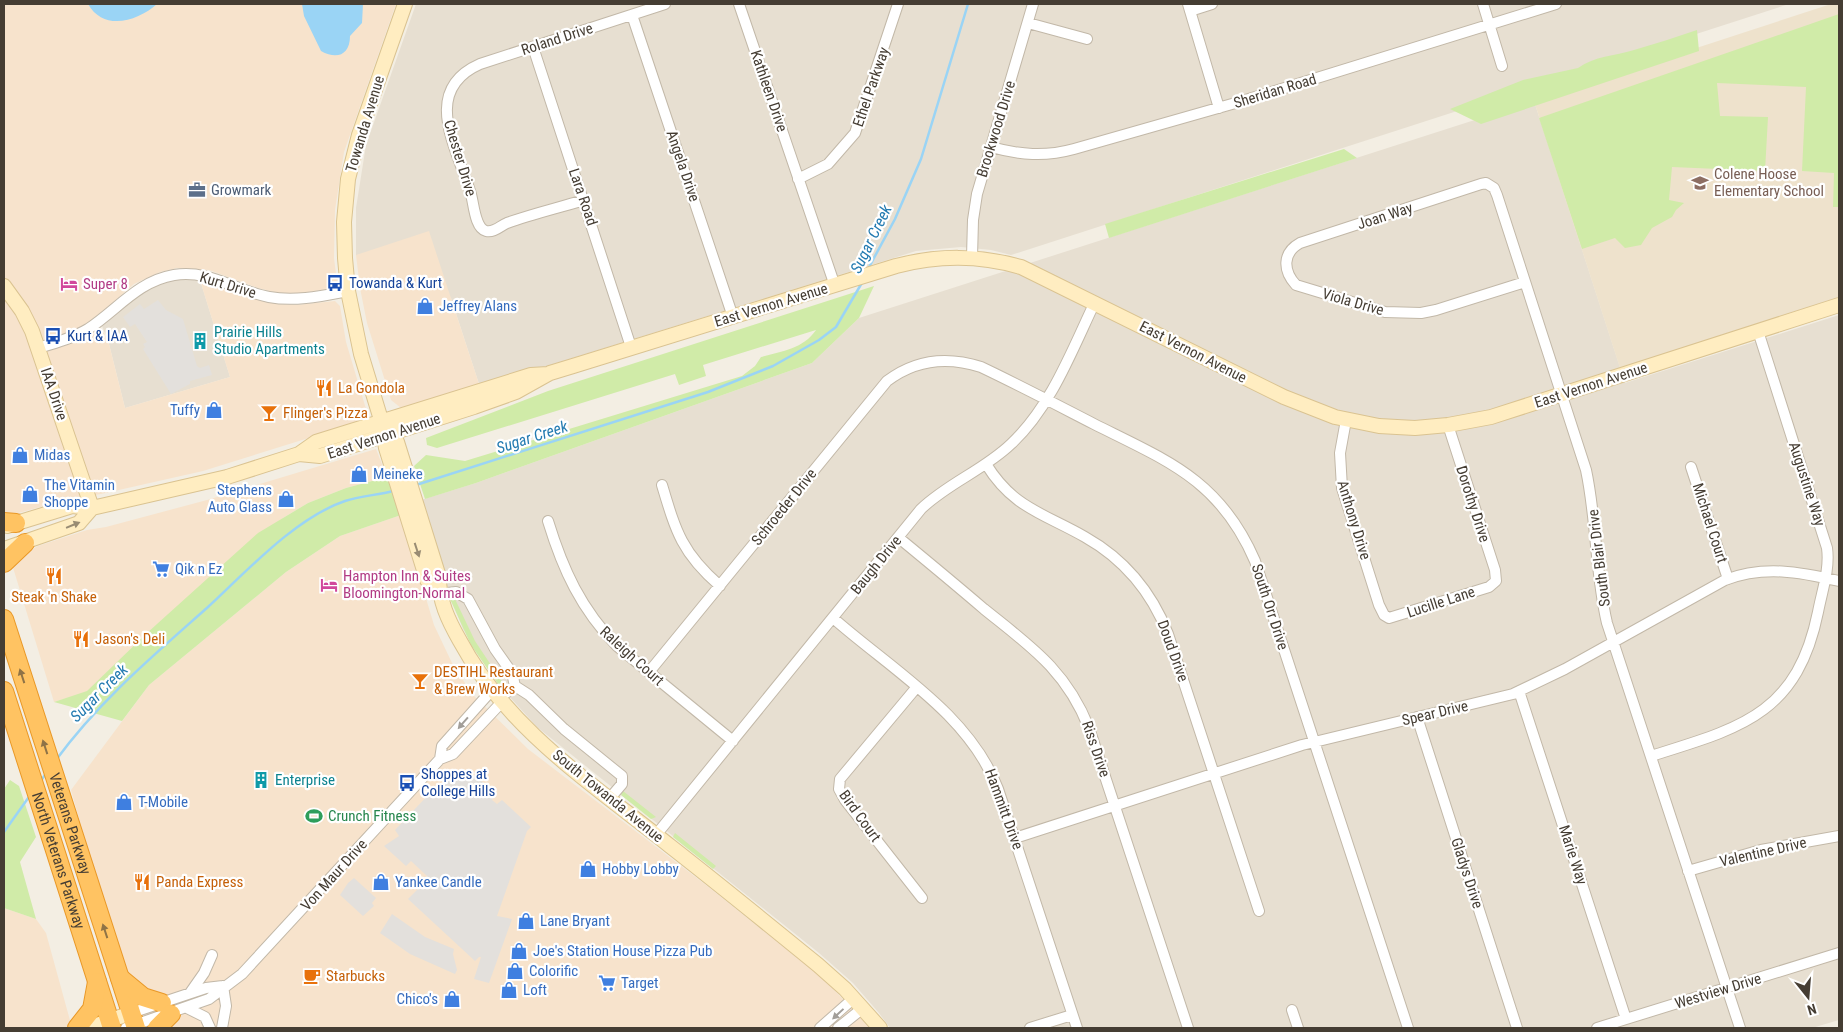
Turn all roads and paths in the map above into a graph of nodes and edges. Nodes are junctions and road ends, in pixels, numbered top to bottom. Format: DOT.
graph roads {
  1 [pos="405,4"];
  2 [pos="666,4"];
  3 [pos="739,4"];
  4 [pos="898,4"];
  5 [pos="1033,4"];
  6 [pos="1212,4"];
  7 [pos="1483,4"];
  8 [pos="1556,4"];
  9 [pos="1189,7"];
  10 [pos="632,15"];
  11 [pos="1028,23"];
  12 [pos="1490,24"];
  13 [pos="1087,39"];
  14 [pos="533,47"];
  15 [pos="1502,66"];
  16 [pos="454,83"];
  17 [pos="1219,108"];
  18 [pos="991,147"];
  19 [pos="798,179"];
  20 [pos="1491,185"];
  21 [pos="584,200"];
  22 [pos="972,257"];
  23 [pos="1286,259"];
  24 [pos="1525,282"];
  25 [pos="836,285"];
  26 [pos="4,286"];
  27 [pos="348,291"];
  28 [pos="1095,302"];
  29 [pos="1839,305"];
  30 [pos="733,317"];
  31 [pos="1758,331"];
  32 [pos="38,348"];
  33 [pos="632,348"];
  34 [pos="932,361"];
  35 [pos="1562,395"];
  36 [pos="1046,398"];
  37 [pos="1346,420"];
  38 [pos="1448,425"];
  39 [pos="386,430"];
  40 [pos="986,464"];
  41 [pos="1691,467"];
  42 [pos="662,485"];
  43 [pos="92,508"];
  44 [pos="548,521"];
  45 [pos="8,524"];
  46 [pos="899,538"];
  47 [pos="25,543"];
  48 [pos="4,550"];
  49 [pos="4,563"];
  50 [pos="1825,578"];
  51 [pos="1728,579"];
  52 [pos="1839,581"];
  53 [pos="1494,582"];
  54 [pos="720,586"];
  55 [pos="439,594"];
  56 [pos="833,618"];
  57 [pos="1387,618"];
  58 [pos="4,619"];
  59 [pos="1614,642"];
  60 [pos="649,672"];
  61 [pos="515,686"];
  62 [pos="916,688"];
  63 [pos="4,691"];
  64 [pos="1519,691"];
  65 [pos="497,697"];
  66 [pos="1417,717"];
  67 [pos="733,741"];
  68 [pos="1314,742"];
  69 [pos="1650,756"];
  70 [pos="440,759"];
  71 [pos="1215,774"];
  72 [pos="610,798"];
  73 [pos="1115,806"];
  74 [pos="656,835"];
  75 [pos="1839,836"];
  76 [pos="1015,838"];
  77 [pos="1688,871"];
  78 [pos="922,898"];
  79 [pos="1259,911"];
  80 [pos="1839,953"];
  81 [pos="212,955"];
  82 [pos="120,977"];
  83 [pos="97,982"];
  84 [pos="223,986"];
  85 [pos="1726,988"];
  86 [pos="190,994"];
  87 [pos="858,1003"];
  88 [pos="173,1008"];
  89 [pos="1292,1010"];
  90 [pos="1072,1014"];
  91 [pos="1626,1020"];
  92 [pos="111,1024"];
  93 [pos="132,1024"];
  94 [pos="77,1028"];
  95 [pos="88,1028"];
  96 [pos="156,1028"];
  97 [pos="210,1028"];
  98 [pos="222,1028"];
  99 [pos="820,1028"];
  100 [pos="838,1028"];
  101 [pos="880,1028"];
  102 [pos="1030,1028"];
  103 [pos="1077,1028"];
  104 [pos="1188,1028"];
  105 [pos="1298,1028"];
  106 [pos="1408,1028"];
  107 [pos="1518,1028"];
  108 [pos="1597,1028"];
  109 [pos="1740,1028"];
  1 -- 27 [label="main road, Towanda Avenue"];
  2 -- 10 [label="street, Roland Drive"];
  3 -- 19 [label="street, Kathleen Drive"];
  4 -- 19 [label="street, Ethel Parkway"];
  5 -- 11 [label="street, Brookwood Drive"];
  6 -- 9 [label="street"];
  7 -- 12 [label="street"];
  8 -- 12 [label="street, Sheridan Road"];
  9 -- 17 [label="street"];
  10 -- 14 [label="street, Roland Drive"];
  10 -- 30 [label="street, Angela Drive"];
  11 -- 13 [label="street"];
  11 -- 18 [label="street, Brookwood Drive"];
  12 -- 15 [label="street"];
  12 -- 17 [label="street, Sheridan Road"];
  14 -- 16 [label="street, Roland Drive"];
  14 -- 21 [label="street, Lara Road"];
  16 -- 21 [label="street, Chester Drive"];
  17 -- 18 [label="street, Sheridan Road"];
  18 -- 22 [label="street, Brookwood Drive"];
  19 -- 25 [label="street"];
  20 -- 23 [label="street, Joan Way"];
  20 -- 24 [label="street, South Blair Drive"];
  21 -- 33 [label="street, Lara Road"];
  22 -- 25 [label="main road, East Vernon Avenue"];
  22 -- 28 [label="main road, East Vernon Avenue"];
  23 -- 24 [label="street, Viola Drive"];
  24 -- 35 [label="street, South Blair Drive"];
  25 -- 30 [label="main road, East Vernon Avenue"];
  26 -- 32 [label="main road, IAA Drive"];
  27 -- 32 [label="street, Kurt Drive"];
  27 -- 39 [label="main road, Towanda Avenue"];
  28 -- 36 [label="street, Baugh Drive"];
  28 -- 37 [label="main road, East Vernon Avenue"];
  29 -- 31 [label="main road, East Vernon Avenue"];
  30 -- 33 [label="main road, East Vernon Avenue"];
  31 -- 35 [label="main road, East Vernon Avenue"];
  31 -- 50 [label="street, Augustine Way"];
  32 -- 43 [label="main road, IAA Drive"];
  33 -- 39 [label="main road, East Vernon Avenue"];
  34 -- 36 [label="street, South Orr Drive"];
  34 -- 54 [label="street, Schroeder Drive"];
  35 -- 38 [label="main road, East Vernon Avenue"];
  35 -- 59 [label="street, South Blair Drive"];
  36 -- 40 [label="street, Baugh Drive"];
  36 -- 68 [label="street, South Orr Drive"];
  37 -- 38 [label="main road, East Vernon Avenue"];
  37 -- 57 [label="street, Anthony Drive"];
  38 -- 53 [label="street, Dorothy Drive"];
  39 -- 43 [label="main road, East Vernon Avenue"];
  39 -- 55 [label="main road, South Towanda Avenue"];
  40 -- 46 [label="street, Baugh Drive"];
  40 -- 71 [label="street, Doud Drive"];
  41 -- 51 [label="street, Michael Court"];
  42 -- 54 [label="street"];
  43 -- 45 [label="main road, East Vernon Avenue"];
  47 -- 43 [label="main road, one-way"];
  44 -- 60 [label="street, Raleigh Court"];
  46 -- 56 [label="street, Baugh Drive"];
  46 -- 73 [label="street, Riss Drive"];
  47 -- 48 [label="main road"];
  47 -- 49 [label="highway"];
  50 -- 51 [label="street, Spear Drive"];
  50 -- 52 [label="street, Spear Drive"];
  50 -- 69 [label="street, Augustine Way"];
  51 -- 59 [label="street, Spear Drive"];
  53 -- 57 [label="street, Lucille Lane"];
  54 -- 60 [label="street, Schroeder Drive"];
  55 -- 61 [label="street"];
  55 -- 65 [label="main road, South Towanda Avenue"];
  56 -- 62 [label="street, Hammitt Drive"];
  56 -- 67 [label="street, Baugh Drive"];
  82 -- 58 [label="highway, Veterans Parkway, one-way"];
  59 -- 64 [label="street, Spear Drive"];
  59 -- 69 [label="street, South Blair Drive"];
  60 -- 67 [label="street, Raleigh Court"];
  61 -- 65 [label="street"];
  61 -- 72 [label="street"];
  62 -- 76 [label="street, Hammitt Drive"];
  62 -- 78 [label="street, Bird Court"];
  63 -- 83 [label="highway, North Veterans Parkway"];
  64 -- 66 [label="street, Spear Drive"];
  64 -- 91 [label="street, Marie Way"];
  65 -- 70 [label="street, Von Maur Drive"];
  65 -- 70 [label="street, Von Maur Drive, one-way"];
  65 -- 72 [label="main road, South Towanda Avenue"];
  66 -- 68 [label="street, Spear Drive"];
  66 -- 107 [label="street, Gladys Drive"];
  67 -- 74 [label="street, Baugh Drive"];
  68 -- 71 [label="street, Spear Drive"];
  68 -- 106 [label="street, South Orr Drive"];
  69 -- 77 [label="street, South Blair Drive"];
  70 -- 84 [label="street, Von Maur Drive"];
  71 -- 73 [label="street, Spear Drive"];
  71 -- 79 [label="street, Doud Drive"];
  72 -- 74 [label="main road, South Towanda Avenue"];
  73 -- 76 [label="street, Spear Drive"];
  73 -- 104 [label="street, Riss Drive"];
  74 -- 87 [label="main road, South Towanda Avenue"];
  75 -- 77 [label="street, Valentine Drive"];
  76 -- 90 [label="street, Hammitt Drive"];
  77 -- 85 [label="street, South Blair Drive"];
  80 -- 85 [label="street, Westview Drive"];
  81 -- 86 [label="street"];
  82 -- 88 [label="highway"];
  82 -- 93 [label="highway, Veterans Parkway"];
  83 -- 92 [label="highway, North Veterans Parkway"];
  83 -- 94 [label="highway"];
  84 -- 86 [label="street, Von Maur Drive"];
  84 -- 88 [label="street, Von Maur Drive"];
  84 -- 98 [label="street"];
  85 -- 91 [label="street, Westview Drive"];
  85 -- 109 [label="street, South Blair Drive"];
  86 -- 88 [label="street, Von Maur Drive"];
  87 -- 99 [label="street, one-way"];
  87 -- 100 [label="street"];
  87 -- 101 [label="main road, South Towanda Avenue"];
  88 -- 93 [label="street, Von Maur Drive"];
  88 -- 96 [label="highway"];
  88 -- 97 [label="street"];
  89 -- 105 [label="street"];
  90 -- 102 [label="street"];
  90 -- 103 [label="street, Hammitt Drive"];
  91 -- 108 [label="street, Westview Drive"];
  92 -- 93 [label="main road"];
  92 -- 95 [label="main road"];
}
